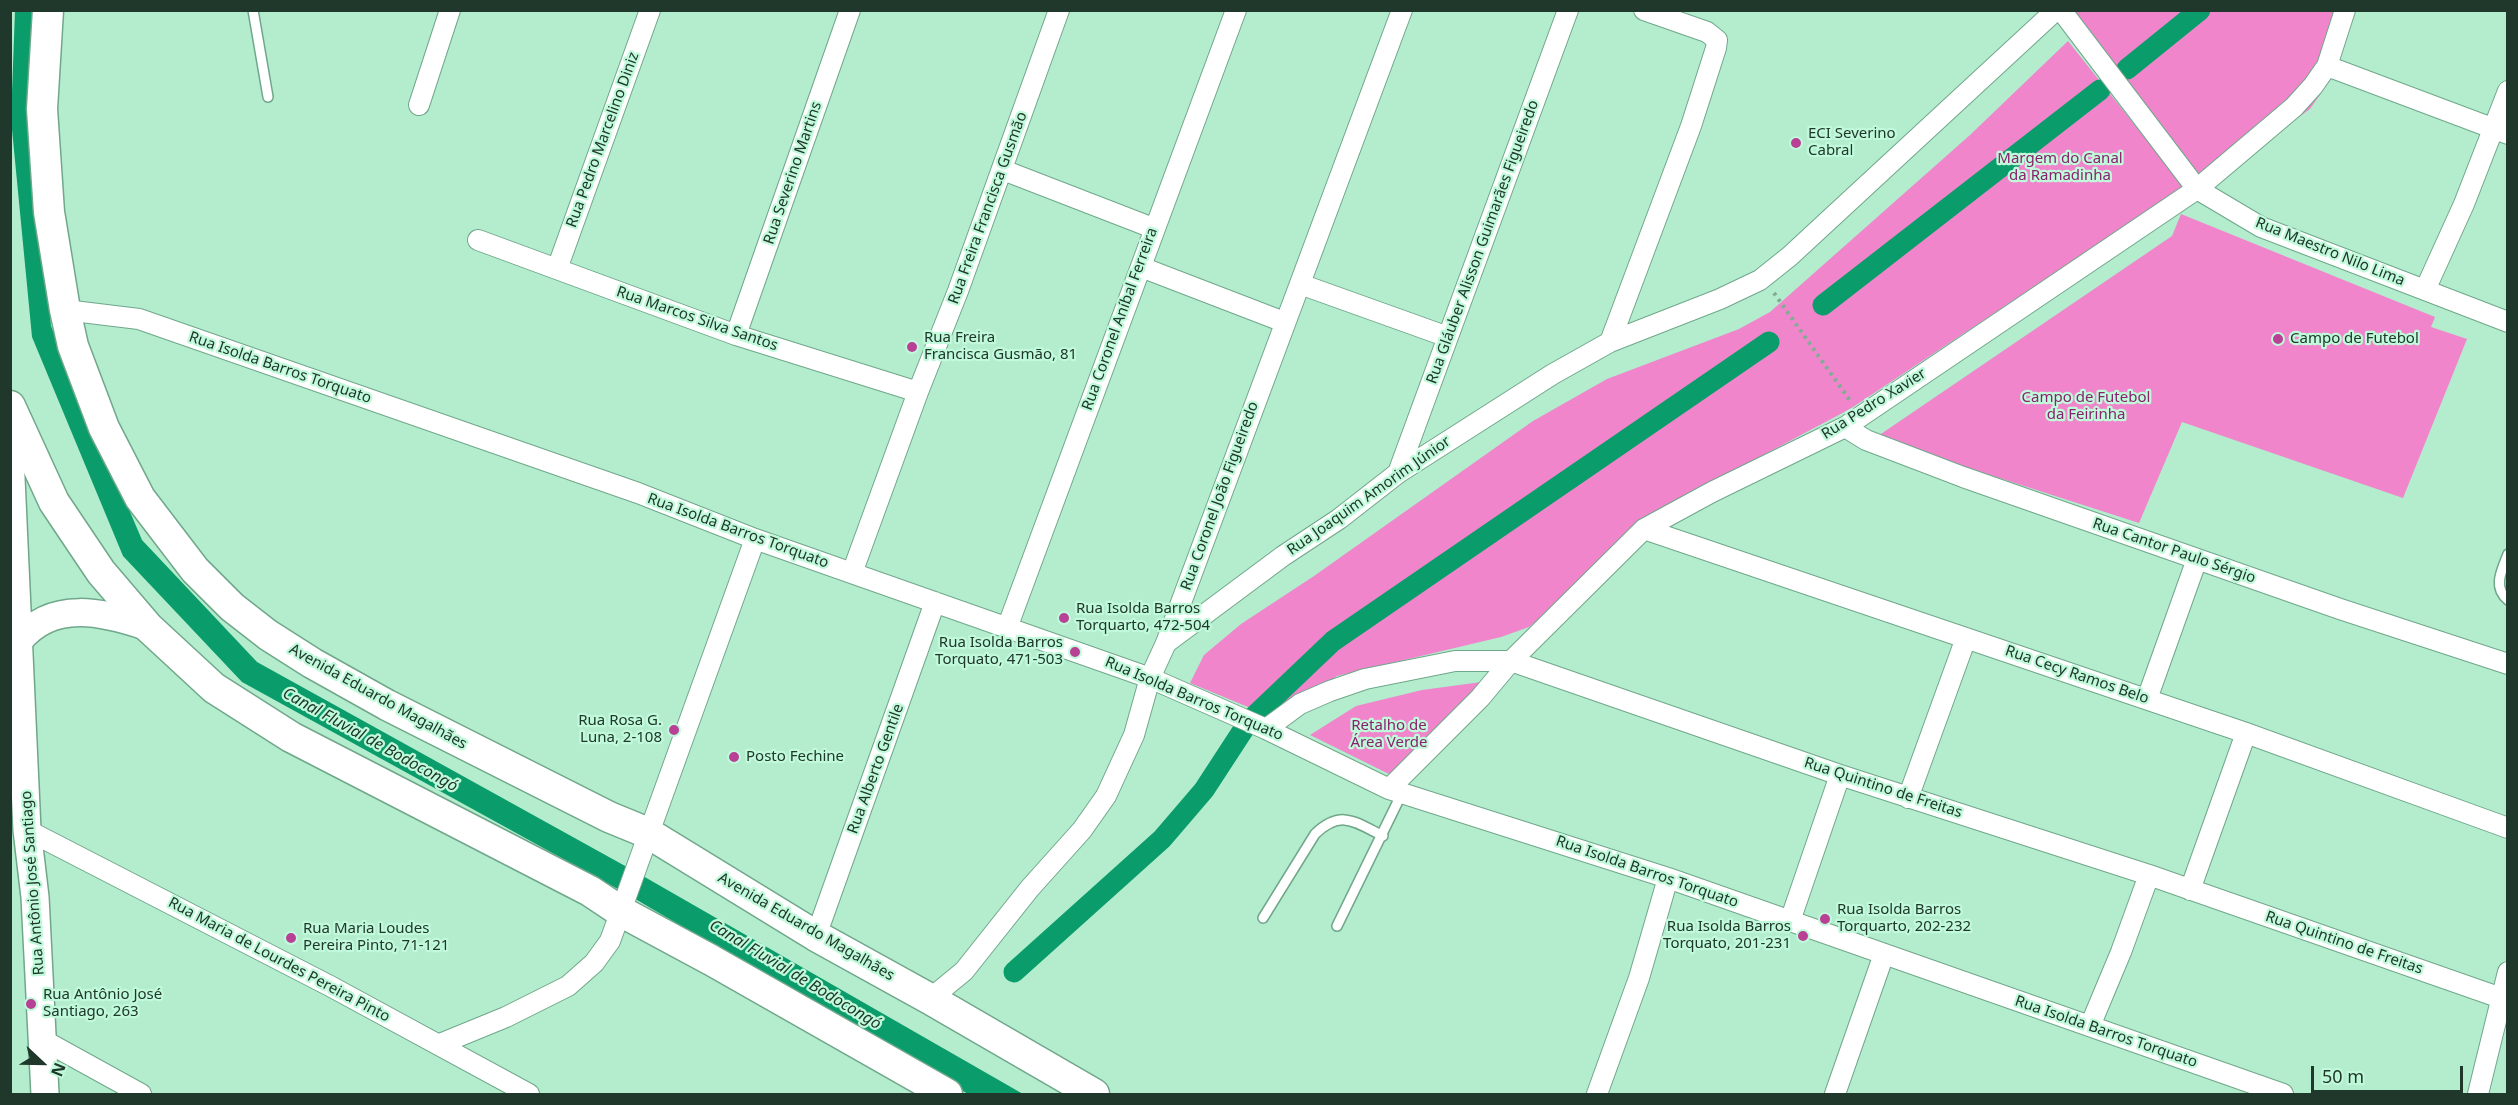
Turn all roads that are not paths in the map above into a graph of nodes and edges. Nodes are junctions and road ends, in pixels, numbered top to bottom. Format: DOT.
graph roads {
  1 [pos="48,10"];
  2 [pos="254,10"];
  3 [pos="450,10"];
  4 [pos="650,10"];
  5 [pos="849,10"];
  6 [pos="1059,10"];
  7 [pos="1236,10"];
  8 [pos="1402,10"];
  9 [pos="1568,10"];
  10 [pos="1644,10"];
  11 [pos="2056,10"];
  12 [pos="2061,10"];
  13 [pos="2345,10"];
  14 [pos="2327,66"];
  15 [pos="2508,91"];
  16 [pos="268,97"];
  17 [pos="419,105"];
  18 [pos="2500,132"];
  19 [pos="1003,170"];
  20 [pos="2197,189"];
  21 [pos="1153,228"];
  22 [pos="478,240"];
  23 [pos="1141,267"];
  24 [pos="557,268"];
  25 [pos="1300,284"];
  26 [pos="2425,290"];
  27 [pos="65,310"];
  28 [pos="1284,322"];
  29 [pos="2508,322"];
  30 [pos="736,335"];
  31 [pos="1448,337"];
  32 [pos="1610,342"];
  33 [pos="918,392"];
  34 [pos="10,406"];
  35 [pos="1853,421"];
  36 [pos="10,456"];
  37 [pos="1398,473"];
  38 [pos="1644,529"];
  39 [pos="755,539"];
  40 [pos="2508,554"];
  41 [pos="2197,558"];
  42 [pos="852,573"];
  43 [pos="2508,600"];
  44 [pos="935,602"];
  45 [pos="148,627"];
  46 [pos="1007,628"];
  47 [pos="1966,638"];
  48 [pos="19,641"];
  49 [pos="1166,643"];
  50 [pos="1511,661"];
  51 [pos="2508,664"];
  52 [pos="1150,678"];
  53 [pos="2147,699"];
  54 [pos="1266,729"];
  55 [pos="2246,734"];
  56 [pos="1840,775"];
  57 [pos="1396,791"];
  58 [pos="1908,798"];
  59 [pos="2508,828"];
  60 [pos="27,830"];
  61 [pos="1383,836"];
  62 [pos="645,842"];
  63 [pos="2149,875"];
  64 [pos="1668,878"];
  65 [pos="2190,890"];
  66 [pos="623,904"];
  67 [pos="1263,918"];
  68 [pos="1790,921"];
  69 [pos="1337,926"];
  70 [pos="816,936"];
  71 [pos="1884,954"];
  72 [pos="2508,972"];
  73 [pos="2501,998"];
  74 [pos="930,999"];
  75 [pos="2090,1026"];
  76 [pos="43,1040"];
  77 [pos="440,1044"];
  78 [pos="45,1095"];
  79 [pos="141,1095"];
  80 [pos="529,1095"];
  81 [pos="947,1095"];
  82 [pos="1094,1095"];
  83 [pos="1598,1095"];
  84 [pos="1835,1095"];
  85 [pos="2283,1095"];
  86 [pos="2478,1095"];
  1 -- 27 [label="main road, Avenida Eduardo Magalhães"];
  2 -- 16 [label="lane"];
  3 -- 17 [label="street"];
  4 -- 24 [label="street, Rua Pedro Marcelino Diniz"];
  5 -- 30 [label="street, Rua Severino Martins"];
  6 -- 19 [label="street, Rua Freira Francisca Gusmão"];
  7 -- 21 [label="street, Rua Coronel Aníbal Ferreira"];
  8 -- 25 [label="street, Rua Coronel João Figueiredo"];
  9 -- 31 [label="street, Rua Gláuber Alisson Guimarães Figueiredo"];
  10 -- 32 [label="street"];
  11 -- 32 [label="street, Rua Joaquim Amorim Júnior"];
  12 -- 20 [label="street, Rua Maestro Nilo Lima"];
  13 -- 14 [label="street, Rua Pedro Xavier"];
  14 -- 18 [label="street"];
  14 -- 20 [label="street, Rua Pedro Xavier"];
  15 -- 18 [label="street"];
  18 -- 26 [label="street"];
  19 -- 21 [label="street"];
  19 -- 33 [label="street, Rua Freira Francisca Gusmão"];
  20 -- 26 [label="street, Rua Maestro Nilo Lima"];
  20 -- 35 [label="street, Rua Pedro Xavier"];
  21 -- 23 [label="street, Rua Coronel Aníbal Ferreira"];
  22 -- 24 [label="street, Rua Marcos Silva Santos"];
  23 -- 28 [label="street"];
  23 -- 46 [label="street, Rua Coronel Aníbal Ferreira"];
  24 -- 30 [label="street, Rua Marcos Silva Santos"];
  25 -- 28 [label="street, Rua Coronel João Figueiredo"];
  25 -- 31 [label="street"];
  26 -- 29 [label="street, Rua Maestro Nilo Lima"];
  27 -- 39 [label="street, Rua Isolda Barros Torquato"];
  27 -- 62 [label="main road, Avenida Eduardo Magalhães"];
  28 -- 49 [label="street, Rua Coronel João Figueiredo"];
  30 -- 33 [label="street, Rua Marcos Silva Santos"];
  31 -- 37 [label="street, Rua Gláuber Alisson Guimarães Figueiredo"];
  32 -- 37 [label="street, Rua Joaquim Amorim Júnior"];
  33 -- 42 [label="street, Rua Freira Francisca Gusmão"];
  34 -- 45 [label="main road"];
  35 -- 38 [label="street, Rua Pedro Xavier"];
  35 -- 41 [label="street, Rua Cantor Paulo Sérgio"];
  36 -- 48 [label="street, Rua Antônio José Santiago"];
  37 -- 49 [label="street, Rua Joaquim Amorim Júnior"];
  38 -- 47 [label="street, Rua Cecy Ramos Belo"];
  38 -- 50 [label="street, Rua Pedro Xavier"];
  39 -- 42 [label="street, Rua Isolda Barros Torquato"];
  39 -- 62 [label="street"];
  40 -- 43 [label="lane"];
  41 -- 51 [label="street, Rua Cantor Paulo Sérgio"];
  41 -- 53 [label="street"];
  42 -- 44 [label="street, Rua Isolda Barros Torquato"];
  44 -- 46 [label="street, Rua Isolda Barros Torquato"];
  44 -- 70 [label="street, Rua Alberto Gentile"];
  45 -- 48 [label="street"];
  45 -- 66 [label="main road"];
  46 -- 52 [label="street, Rua Isolda Barros Torquato"];
  47 -- 53 [label="street, Rua Cecy Ramos Belo"];
  47 -- 58 [label="street"];
  48 -- 60 [label="street, Rua Antônio José Santiago"];
  49 -- 52 [label="street, Rua Coronel João Figueiredo"];
  50 -- 54 [label="street, Rua Quintino de Freitas"];
  50 -- 56 [label="street, Rua Quintino de Freitas"];
  50 -- 57 [label="street, Rua Pedro Xavier"];
  52 -- 54 [label="street, Rua Isolda Barros Torquato"];
  52 -- 74 [label="street, Rua Coronel João Figueiredo"];
  53 -- 55 [label="street, Rua Cecy Ramos Belo"];
  54 -- 57 [label="street, Rua Isolda Barros Torquato"];
  55 -- 59 [label="street, Rua Cecy Ramos Belo"];
  55 -- 65 [label="street"];
  56 -- 58 [label="street, Rua Quintino de Freitas"];
  56 -- 68 [label="street"];
  57 -- 61 [label="lane"];
  57 -- 64 [label="street, Rua Isolda Barros Torquato"];
  58 -- 63 [label="street, Rua Quintino de Freitas"];
  60 -- 76 [label="street, Rua Antônio José Santiago"];
  60 -- 77 [label="street, Rua Maria de Lourdes Pereira Pinto"];
  61 -- 67 [label="lane"];
  61 -- 69 [label="lane"];
  62 -- 66 [label="street"];
  62 -- 70 [label="main road, Avenida Eduardo Magalhães"];
  63 -- 65 [label="street, Rua Quintino de Freitas"];
  63 -- 75 [label="street"];
  64 -- 68 [label="street, Rua Isolda Barros Torquato"];
  64 -- 83 [label="street"];
  65 -- 73 [label="street, Rua Quintino de Freitas"];
  66 -- 77 [label="street"];
  66 -- 81 [label="main road"];
  68 -- 71 [label="street, Rua Isolda Barros Torquato"];
  70 -- 74 [label="main road, Avenida Eduardo Magalhães"];
  71 -- 75 [label="street, Rua Isolda Barros Torquato"];
  71 -- 84 [label="street"];
  72 -- 73 [label="street"];
  73 -- 86 [label="street"];
  74 -- 82 [label="main road, Avenida Eduardo Magalhães"];
  75 -- 85 [label="street, Rua Isolda Barros Torquato"];
  76 -- 78 [label="street, Rua Antônio José Santiago"];
  76 -- 79 [label="street"];
  77 -- 80 [label="street, Rua Maria de Lourdes Pereira Pinto"];
}
